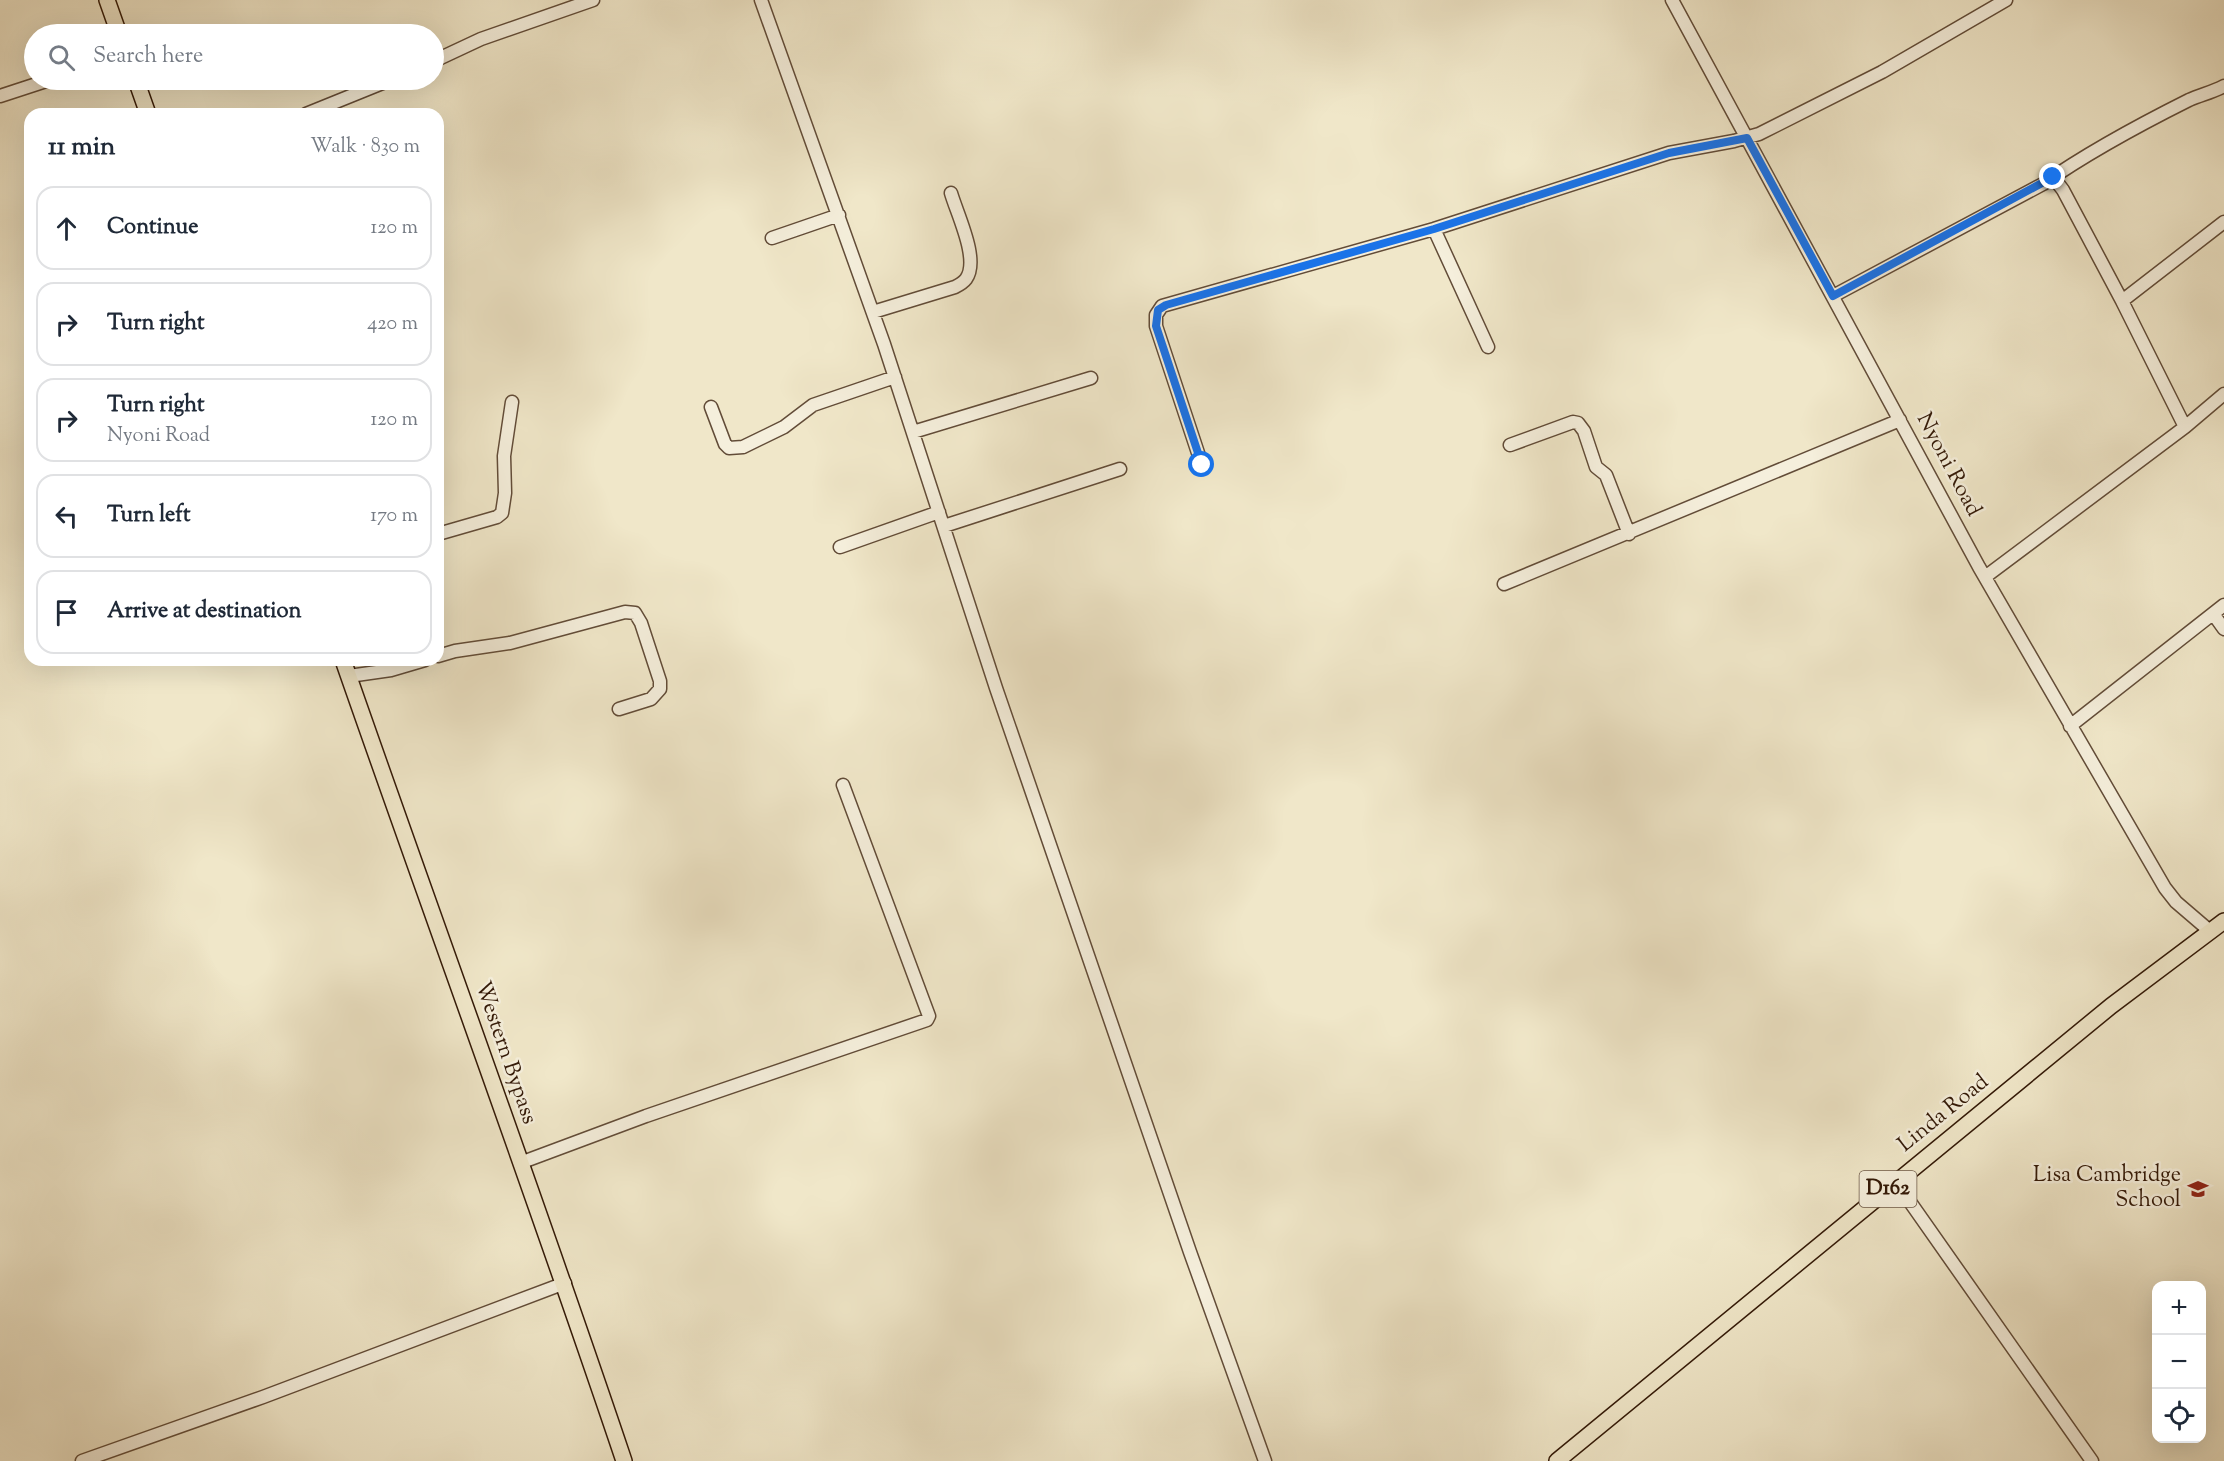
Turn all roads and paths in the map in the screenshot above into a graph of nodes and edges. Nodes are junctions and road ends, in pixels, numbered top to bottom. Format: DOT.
graph roads {
  1 [pos="107,0"];
  2 [pos="593,0"];
  3 [pos="761,0"];
  4 [pos="1672,0"];
  5 [pos="2006,0"];
  6 [pos="115,24"];
  7 [pos="444,56"];
  8 [pos="2224,86"];
  9 [pos="24,88"];
  10 [pos="140,90"];
  11 [pos="365,90"];
  12 [pos="0,96"];
  13 [pos="146,108"];
  14 [pos="321,108"];
  15 [pos="1747,138"];
  16 [pos="2053,177"];
  17 [pos="951,193"];
  18 [pos="839,215"];
  19 [pos="2224,222"];
  20 [pos="1434,229"];
  21 [pos="772,238"];
  22 [pos="1833,296"];
  23 [pos="2122,301"];
  24 [pos="873,312"];
  25 [pos="1488,347"];
  26 [pos="895,377"];
  27 [pos="1090,378"];
  28 [pos="2224,394"];
  29 [pos="512,402"];
  30 [pos="711,407"];
  31 [pos="1900,420"];
  32 [pos="2185,426"];
  33 [pos="913,432"];
  34 [pos="1510,445"];
  35 [pos="1202,465"];
  36 [pos="1120,469"];
  37 [pos="939,512"];
  38 [pos="944,526"];
  39 [pos="444,532"];
  40 [pos="1629,534"];
  41 [pos="840,547"];
  42 [pos="1985,577"];
  43 [pos="1504,584"];
  44 [pos="2224,605"];
  45 [pos="2214,615"];
  46 [pos="2224,629"];
  47 [pos="444,654"];
  48 [pos="345,666"];
  49 [pos="405,666"];
  50 [pos="349,676"];
  51 [pos="619,709"];
  52 [pos="2070,726"];
  53 [pos="843,785"];
  54 [pos="2224,921"];
  55 [pos="2211,932"];
  56 [pos="520,1163"];
  57 [pos="1896,1182"];
  58 [pos="565,1283"];
  59 [pos="82,1461"];
  60 [pos="624,1461"];
  61 [pos="1264,1461"];
  62 [pos="1557,1461"];
  63 [pos="2092,1461"];
  1 -- 6 [label="main road"];
  2 -- 7 [label="street"];
  3 -- 18 [label="street"];
  4 -- 15 [label="street, Nyoni Road"];
  5 -- 15 [label="street"];
  8 -- 16 [label="street"];
  9 -- 12 [label="street"];
  10 -- 13 [label="main road"];
  11 -- 14 [label="street"];
  15 -- 20 [label="street"];
  15 -- 22 [label="street, Nyoni Road"];
  16 -- 22 [label="street"];
  16 -- 23 [label="street"];
  17 -- 24 [label="street"];
  18 -- 21 [label="street"];
  18 -- 24 [label="street"];
  19 -- 23 [label="street"];
  20 -- 25 [label="street"];
  20 -- 35 [label="street"];
  22 -- 31 [label="street, Nyoni Road"];
  23 -- 32 [label="street"];
  24 -- 26 [label="street"];
  26 -- 30 [label="street"];
  26 -- 33 [label="street"];
  27 -- 33 [label="street"];
  28 -- 32 [label="street"];
  29 -- 39 [label="street"];
  31 -- 40 [label="street"];
  31 -- 42 [label="street, Nyoni Road"];
  32 -- 42 [label="street"];
  33 -- 37 [label="street"];
  34 -- 40 [label="street"];
  36 -- 38 [label="street"];
  37 -- 38 [label="street"];
  37 -- 41 [label="street"];
  38 -- 61 [label="street"];
  40 -- 43 [label="street"];
  42 -- 52 [label="street, Nyoni Road"];
  44 -- 45 [label="street"];
  45 -- 46 [label="street"];
  45 -- 52 [label="street"];
  47 -- 51 [label="street"];
  48 -- 50 [label="main road, Western Bypass"];
  49 -- 50 [label="street"];
  50 -- 56 [label="main road, Western Bypass"];
  52 -- 55 [label="street, Nyoni Road"];
  53 -- 56 [label="street"];
  54 -- 55 [label="main road, Linda Road / D162"];
  55 -- 57 [label="main road, Linda Road / D162"];
  56 -- 58 [label="main road, Western Bypass"];
  57 -- 62 [label="main road, Linda Road / D162"];
  57 -- 63 [label="street"];
  58 -- 59 [label="street"];
  58 -- 60 [label="main road, Western Bypass"];
}
